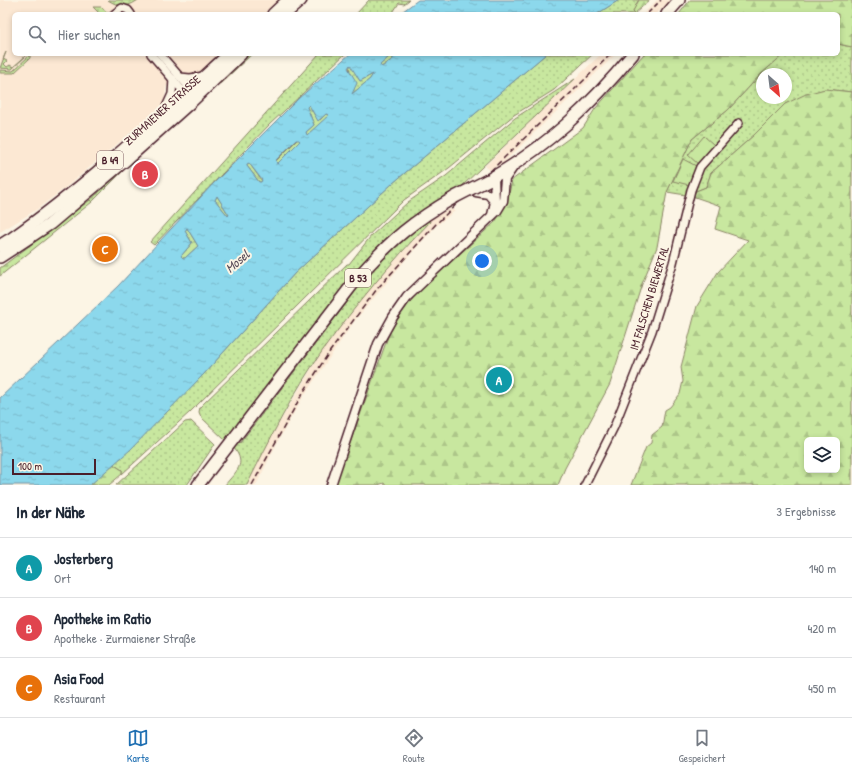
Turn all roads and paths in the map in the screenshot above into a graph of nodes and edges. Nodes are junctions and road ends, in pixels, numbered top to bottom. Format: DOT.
graph roads {
  1 [pos="288,0"];
  2 [pos="300,0"];
  3 [pos="679,0"];
  4 [pos="117,12"];
  5 [pos="130,12"];
  6 [pos="275,12"];
  7 [pos="287,12"];
  8 [pos="669,12"];
  9 [pos="153,56"];
  10 [pos="162,56"];
  11 [pos="226,56"];
  12 [pos="239,56"];
  13 [pos="631,56"];
  14 [pos="180,76"];
  15 [pos="205,76"];
  16 [pos="173,79"];
  17 [pos="191,95"];
  18 [pos="164,113"];
  19 [pos="739,123"];
  20 [pos="516,163"];
  21 [pos="491,178"];
  22 [pos="504,188"];
  23 [pos="476,192"];
  24 [pos="495,202"];
  25 [pos="490,219"];
  26 [pos="3,242"];
  27 [pos="24,242"];
  28 [pos="0,257"];
  29 [pos="0,265"];
  30 [pos="198,485"];
  31 [pos="332,485"];
  32 [pos="585,485"];
  1 -- 6 [label="main road"];
  2 -- 7 [label="main road"];
  3 -- 8 [label="main road"];
  4 -- 5 [label="street"];
  9 -- 16 [label="street"];
  10 -- 14 [label="street"];
  11 -- 15 [label="main road, ZURMAIENER STRASSE / B 49"];
  12 -- 17 [label="main road, ZURMAIENER STRASSE / B 49"];
  13 -- 20 [label="main road, B 53"];
  14 -- 15 [label="street"];
  14 -- 17 [label="street"];
  15 -- 17 [label="main road, ZURMAIENER STRASSE / B 49"];
  16 -- 17 [label="street"];
  16 -- 18 [label="street"];
  17 -- 18 [label="main road, ZURMAIENER STRASSE / B 49"];
  17 -- 27 [label="main road, ZURMAIENER STRASSE / B 49"];
  18 -- 26 [label="main road, ZURMAIENER STRASSE / B 49"];
  19 -- 32 [label="street, IM FALSCHEN BIEWERTAL"];
  20 -- 21 [label="main road, B 53"];
  20 -- 22 [label="street"];
  21 -- 22 [label="street"];
  21 -- 24 [label="street"];
  21 -- 30 [label="main road, B 53, bridge"];
  22 -- 25 [label="street"];
  23 -- 24 [label="street"];
  24 -- 25 [label="street"];
  25 -- 31 [label="street"];
  27 -- 28 [label="main road"];
  27 -- 29 [label="main road"];
}
